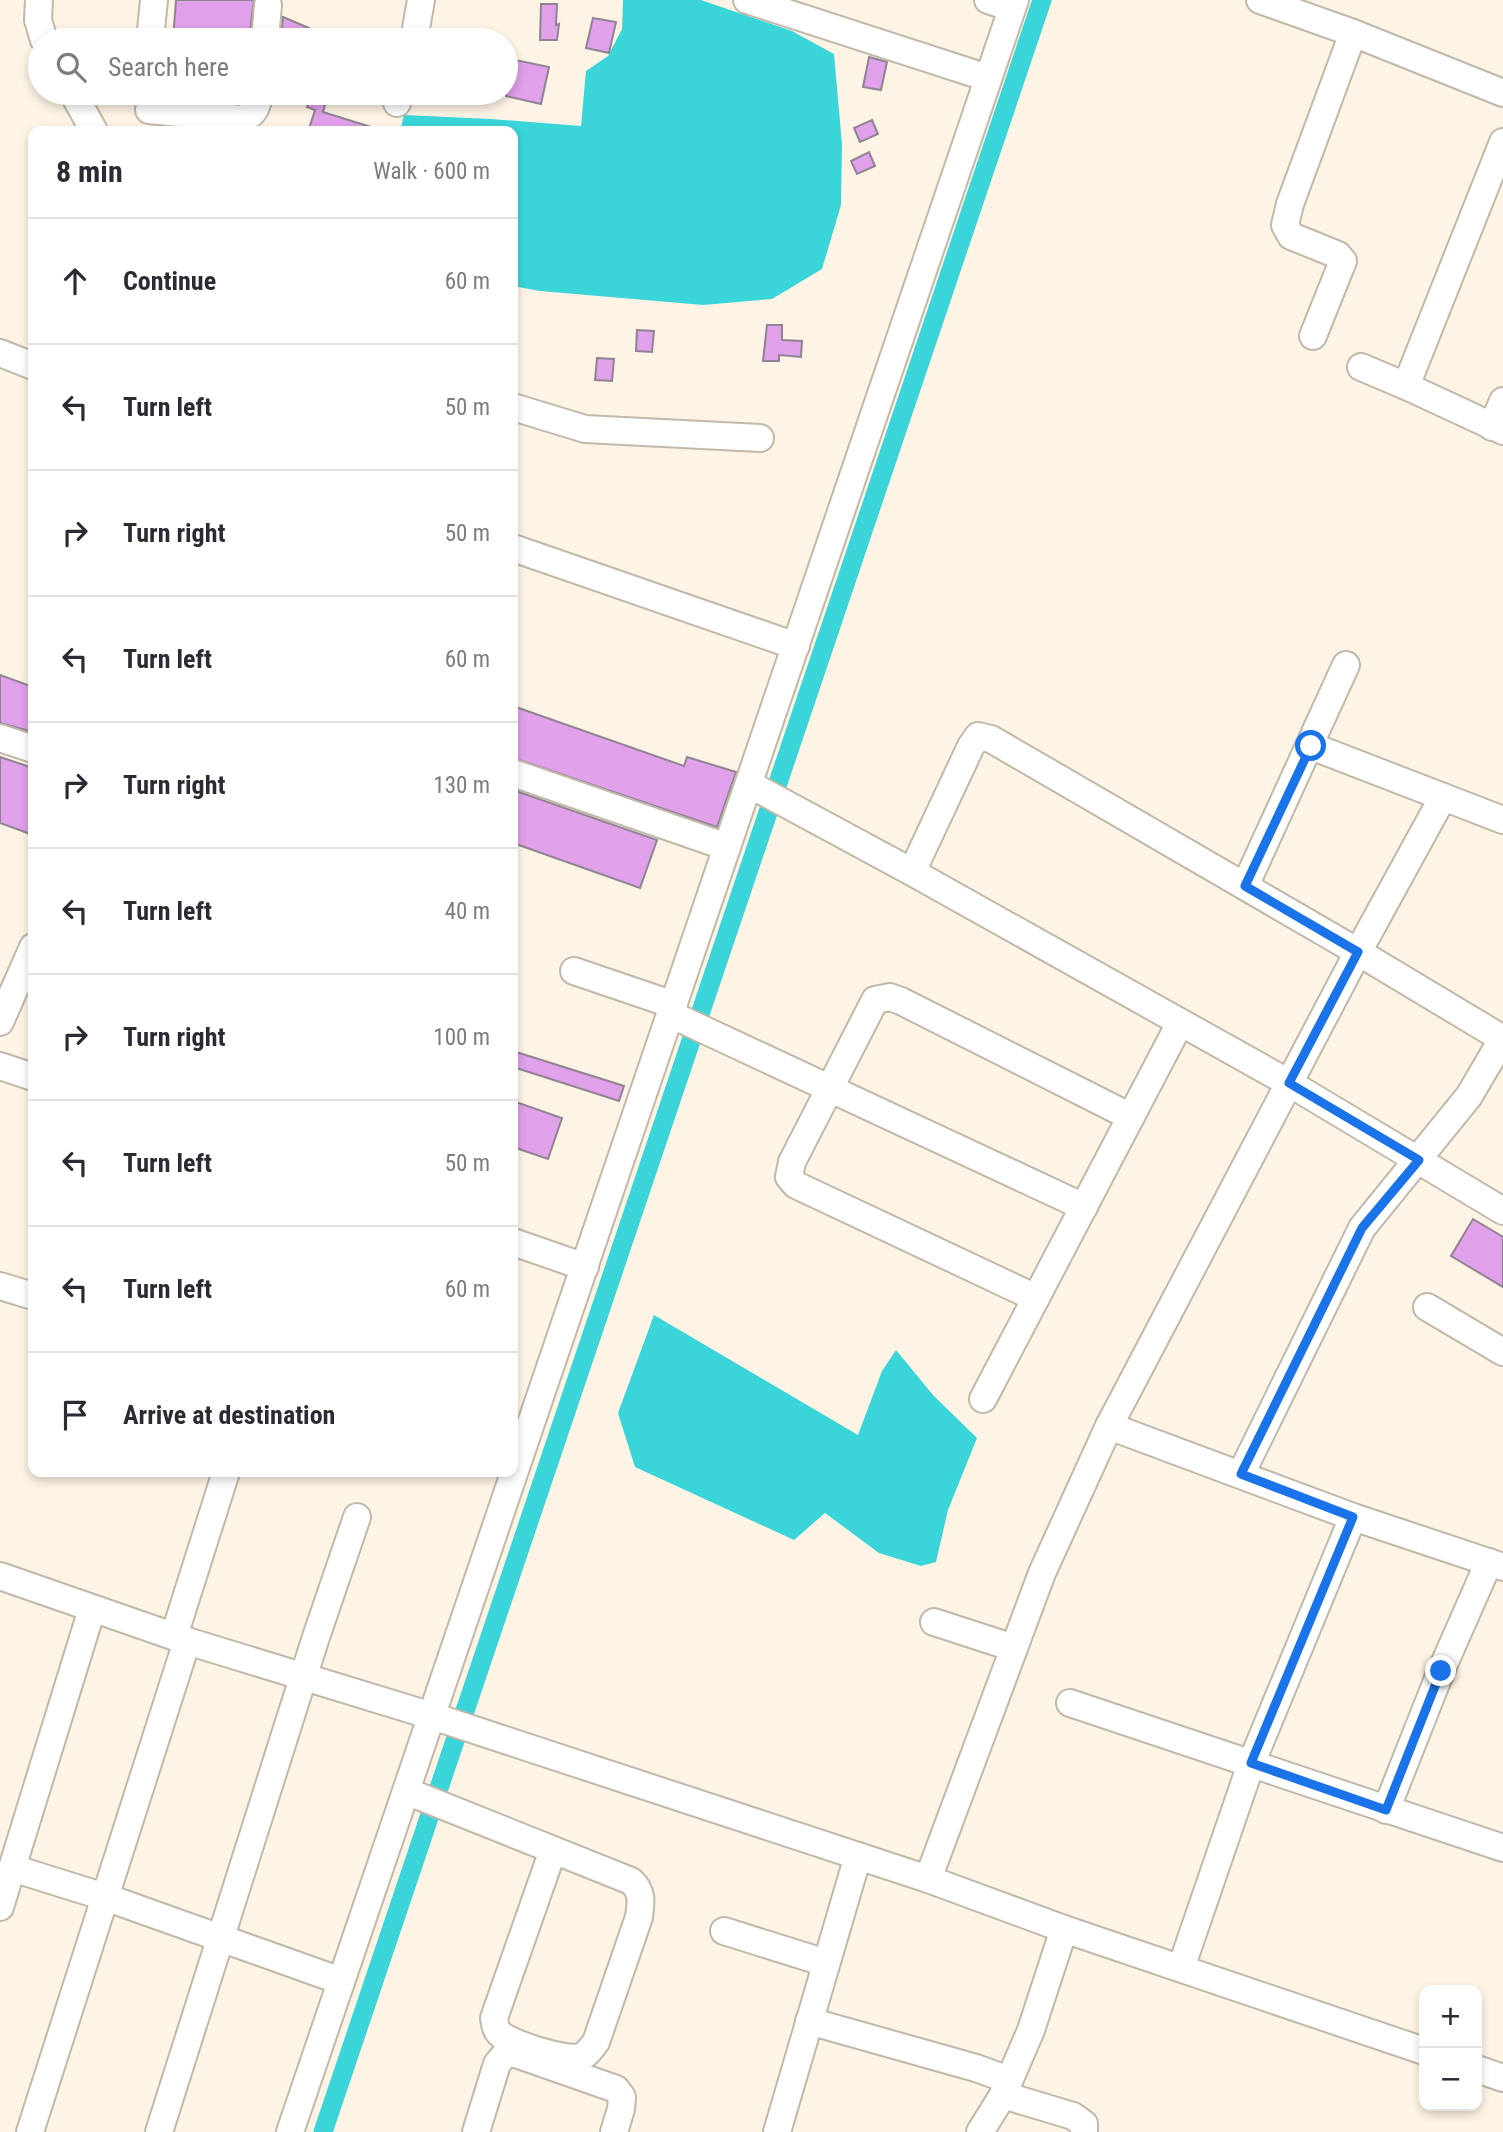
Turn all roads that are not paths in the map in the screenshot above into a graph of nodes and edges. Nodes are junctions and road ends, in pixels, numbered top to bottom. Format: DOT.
graph roads {
  1 [pos="39,0"];
  2 [pos="154,0"];
  3 [pos="421,0"];
  4 [pos="747,0"];
  5 [pos="1260,0"];
  6 [pos="1005,3"];
  7 [pos="268,5"];
  8 [pos="40,28"];
  9 [pos="151,28"];
  10 [pos="266,28"];
  11 [pos="416,28"];
  12 [pos="1353,33"];
  13 [pos="988,78"];
  14 [pos="1503,93"];
  15 [pos="79,105"];
  16 [pos="258,105"];
  17 [pos="151,111"];
  18 [pos="90,126"];
  19 [pos="1503,142"];
  20 [pos="1313,336"];
  21 [pos="0,354"];
  22 [pos="28,360"];
  23 [pos="1361,367"];
  24 [pos="1406,386"];
  25 [pos="1503,401"];
  26 [pos="518,409"];
  27 [pos="1498,429"];
  28 [pos="760,438"];
  29 [pos="518,550"];
  30 [pos="796,646"];
  31 [pos="1346,665"];
  32 [pos="0,738"];
  33 [pos="1311,746"];
  34 [pos="28,747"];
  35 [pos="518,775"];
  36 [pos="764,792"];
  37 [pos="1443,797"];
  38 [pos="1503,820"];
  39 [pos="727,847"];
  40 [pos="912,872"];
  41 [pos="1245,886"];
  42 [pos="1358,952"];
  43 [pos="28,953"];
  44 [pos="574,971"];
  45 [pos="10,975"];
  46 [pos="675,1013"];
  47 [pos="0,1022"];
  48 [pos="1180,1023"];
  49 [pos="1503,1038"];
  50 [pos="0,1066"];
  51 [pos="1495,1071"];
  52 [pos="28,1075"];
  53 [pos="1289,1083"];
  54 [pos="830,1087"];
  55 [pos="1131,1117"];
  56 [pos="1419,1160"];
  57 [pos="1084,1207"];
  58 [pos="1503,1210"];
  59 [pos="518,1244"];
  60 [pos="585,1267"];
  61 [pos="0,1286"];
  62 [pos="28,1294"];
  63 [pos="1036,1298"];
  64 [pos="1427,1307"];
  65 [pos="1503,1352"];
  66 [pos="983,1399"];
  67 [pos="1109,1426"];
  68 [pos="518,1468"];
  69 [pos="1241,1474"];
  70 [pos="225,1477"];
  71 [pos="515,1477"];
  72 [pos="357,1517"];
  73 [pos="1353,1517"];
  74 [pos="1496,1564"];
  75 [pos="0,1576"];
  76 [pos="92,1609"];
  77 [pos="934,1622"];
  78 [pos="181,1639"];
  79 [pos="1014,1648"];
  80 [pos="304,1676"];
  81 [pos="1070,1703"];
  82 [pos="435,1718"];
  83 [pos="1251,1763"];
  84 [pos="425,1798"];
  85 [pos="1386,1810"];
  86 [pos="1503,1848"];
  87 [pos="553,1850"];
  88 [pos="859,1857"];
  89 [pos="12,1868"];
  90 [pos="928,1879"];
  91 [pos="105,1897"];
  92 [pos="0,1907"];
  93 [pos="1064,1929"];
  94 [pos="724,1931"];
  95 [pos="220,1938"];
  96 [pos="826,1963"];
  97 [pos="1181,1968"];
  98 [pos="341,1981"];
  99 [pos="809,2021"];
  100 [pos="1419,2049"];
  101 [pos="1482,2071"];
  102 [pos="1503,2078"];
  103 [pos="1006,2087"];
  104 [pos="30,2132"];
  105 [pos="159,2132"];
  106 [pos="290,2132"];
  107 [pos="476,2132"];
  108 [pos="614,2132"];
  109 [pos="778,2132"];
  110 [pos="980,2132"];
  111 [pos="1084,2132"];
  1 -- 8 [label="street"];
  2 -- 9 [label="street"];
  3 -- 11 [label="street"];
  4 -- 13 [label="street"];
  5 -- 12 [label="street"];
  6 -- 13 [label="street"];
  7 -- 10 [label="street"];
  12 -- 14 [label="street"];
  12 -- 20 [label="street"];
  13 -- 30 [label="street"];
  15 -- 18 [label="street"];
  16 -- 17 [label="street"];
  19 -- 24 [label="street"];
  21 -- 22 [label="street"];
  23 -- 24 [label="street"];
  24 -- 27 [label="street"];
  25 -- 27 [label="street"];
  26 -- 28 [label="street"];
  29 -- 30 [label="street"];
  30 -- 36 [label="street"];
  31 -- 33 [label="street"];
  32 -- 34 [label="street"];
  33 -- 37 [label="street"];
  33 -- 41 [label="street"];
  35 -- 39 [label="street"];
  36 -- 39 [label="street"];
  36 -- 40 [label="street"];
  37 -- 38 [label="street"];
  37 -- 42 [label="street"];
  39 -- 46 [label="street"];
  40 -- 41 [label="street"];
  40 -- 48 [label="street"];
  41 -- 42 [label="street"];
  42 -- 49 [label="street"];
  42 -- 53 [label="street"];
  43 -- 45 [label="street"];
  44 -- 46 [label="street"];
  45 -- 47 [label="street"];
  46 -- 54 [label="street"];
  46 -- 60 [label="street"];
  48 -- 53 [label="street"];
  48 -- 55 [label="street"];
  49 -- 51 [label="street"];
  50 -- 52 [label="street"];
  51 -- 56 [label="street"];
  53 -- 56 [label="street"];
  53 -- 67 [label="street"];
  54 -- 55 [label="street"];
  54 -- 57 [label="street"];
  54 -- 63 [label="street"];
  55 -- 57 [label="street"];
  56 -- 58 [label="street"];
  56 -- 69 [label="street"];
  57 -- 63 [label="street"];
  59 -- 60 [label="street"];
  60 -- 68 [label="street"];
  61 -- 62 [label="street"];
  63 -- 66 [label="street"];
  64 -- 65 [label="street"];
  67 -- 69 [label="street"];
  67 -- 79 [label="street"];
  69 -- 73 [label="street"];
  70 -- 78 [label="street"];
  71 -- 82 [label="street"];
  72 -- 80 [label="street"];
  73 -- 74 [label="street"];
  73 -- 83 [label="street"];
  74 -- 85 [label="street"];
  75 -- 76 [label="street"];
  76 -- 78 [label="street"];
  76 -- 89 [label="street"];
  77 -- 79 [label="street"];
  78 -- 80 [label="street"];
  78 -- 91 [label="street"];
  79 -- 90 [label="street"];
  80 -- 82 [label="street"];
  80 -- 95 [label="street"];
  81 -- 83 [label="street"];
  82 -- 84 [label="street"];
  82 -- 88 [label="street"];
  83 -- 85 [label="street"];
  83 -- 97 [label="street"];
  84 -- 87 [label="street"];
  84 -- 98 [label="street"];
  85 -- 86 [label="street"];
  87 -- 87 [label="street"];
  88 -- 90 [label="street"];
  88 -- 96 [label="street"];
  89 -- 91 [label="street"];
  89 -- 92 [label="street"];
  90 -- 93 [label="street"];
  91 -- 95 [label="street"];
  91 -- 104 [label="street"];
  93 -- 97 [label="street"];
  93 -- 103 [label="street"];
  94 -- 96 [label="street"];
  95 -- 98 [label="street"];
  95 -- 105 [label="street"];
  96 -- 99 [label="street"];
  97 -- 100 [label="street"];
  98 -- 106 [label="street"];
  99 -- 103 [label="street"];
  99 -- 109 [label="street"];
  101 -- 102 [label="street"];
  103 -- 110 [label="street"];
  103 -- 111 [label="street"];
  107 -- 108 [label="street"];
}
